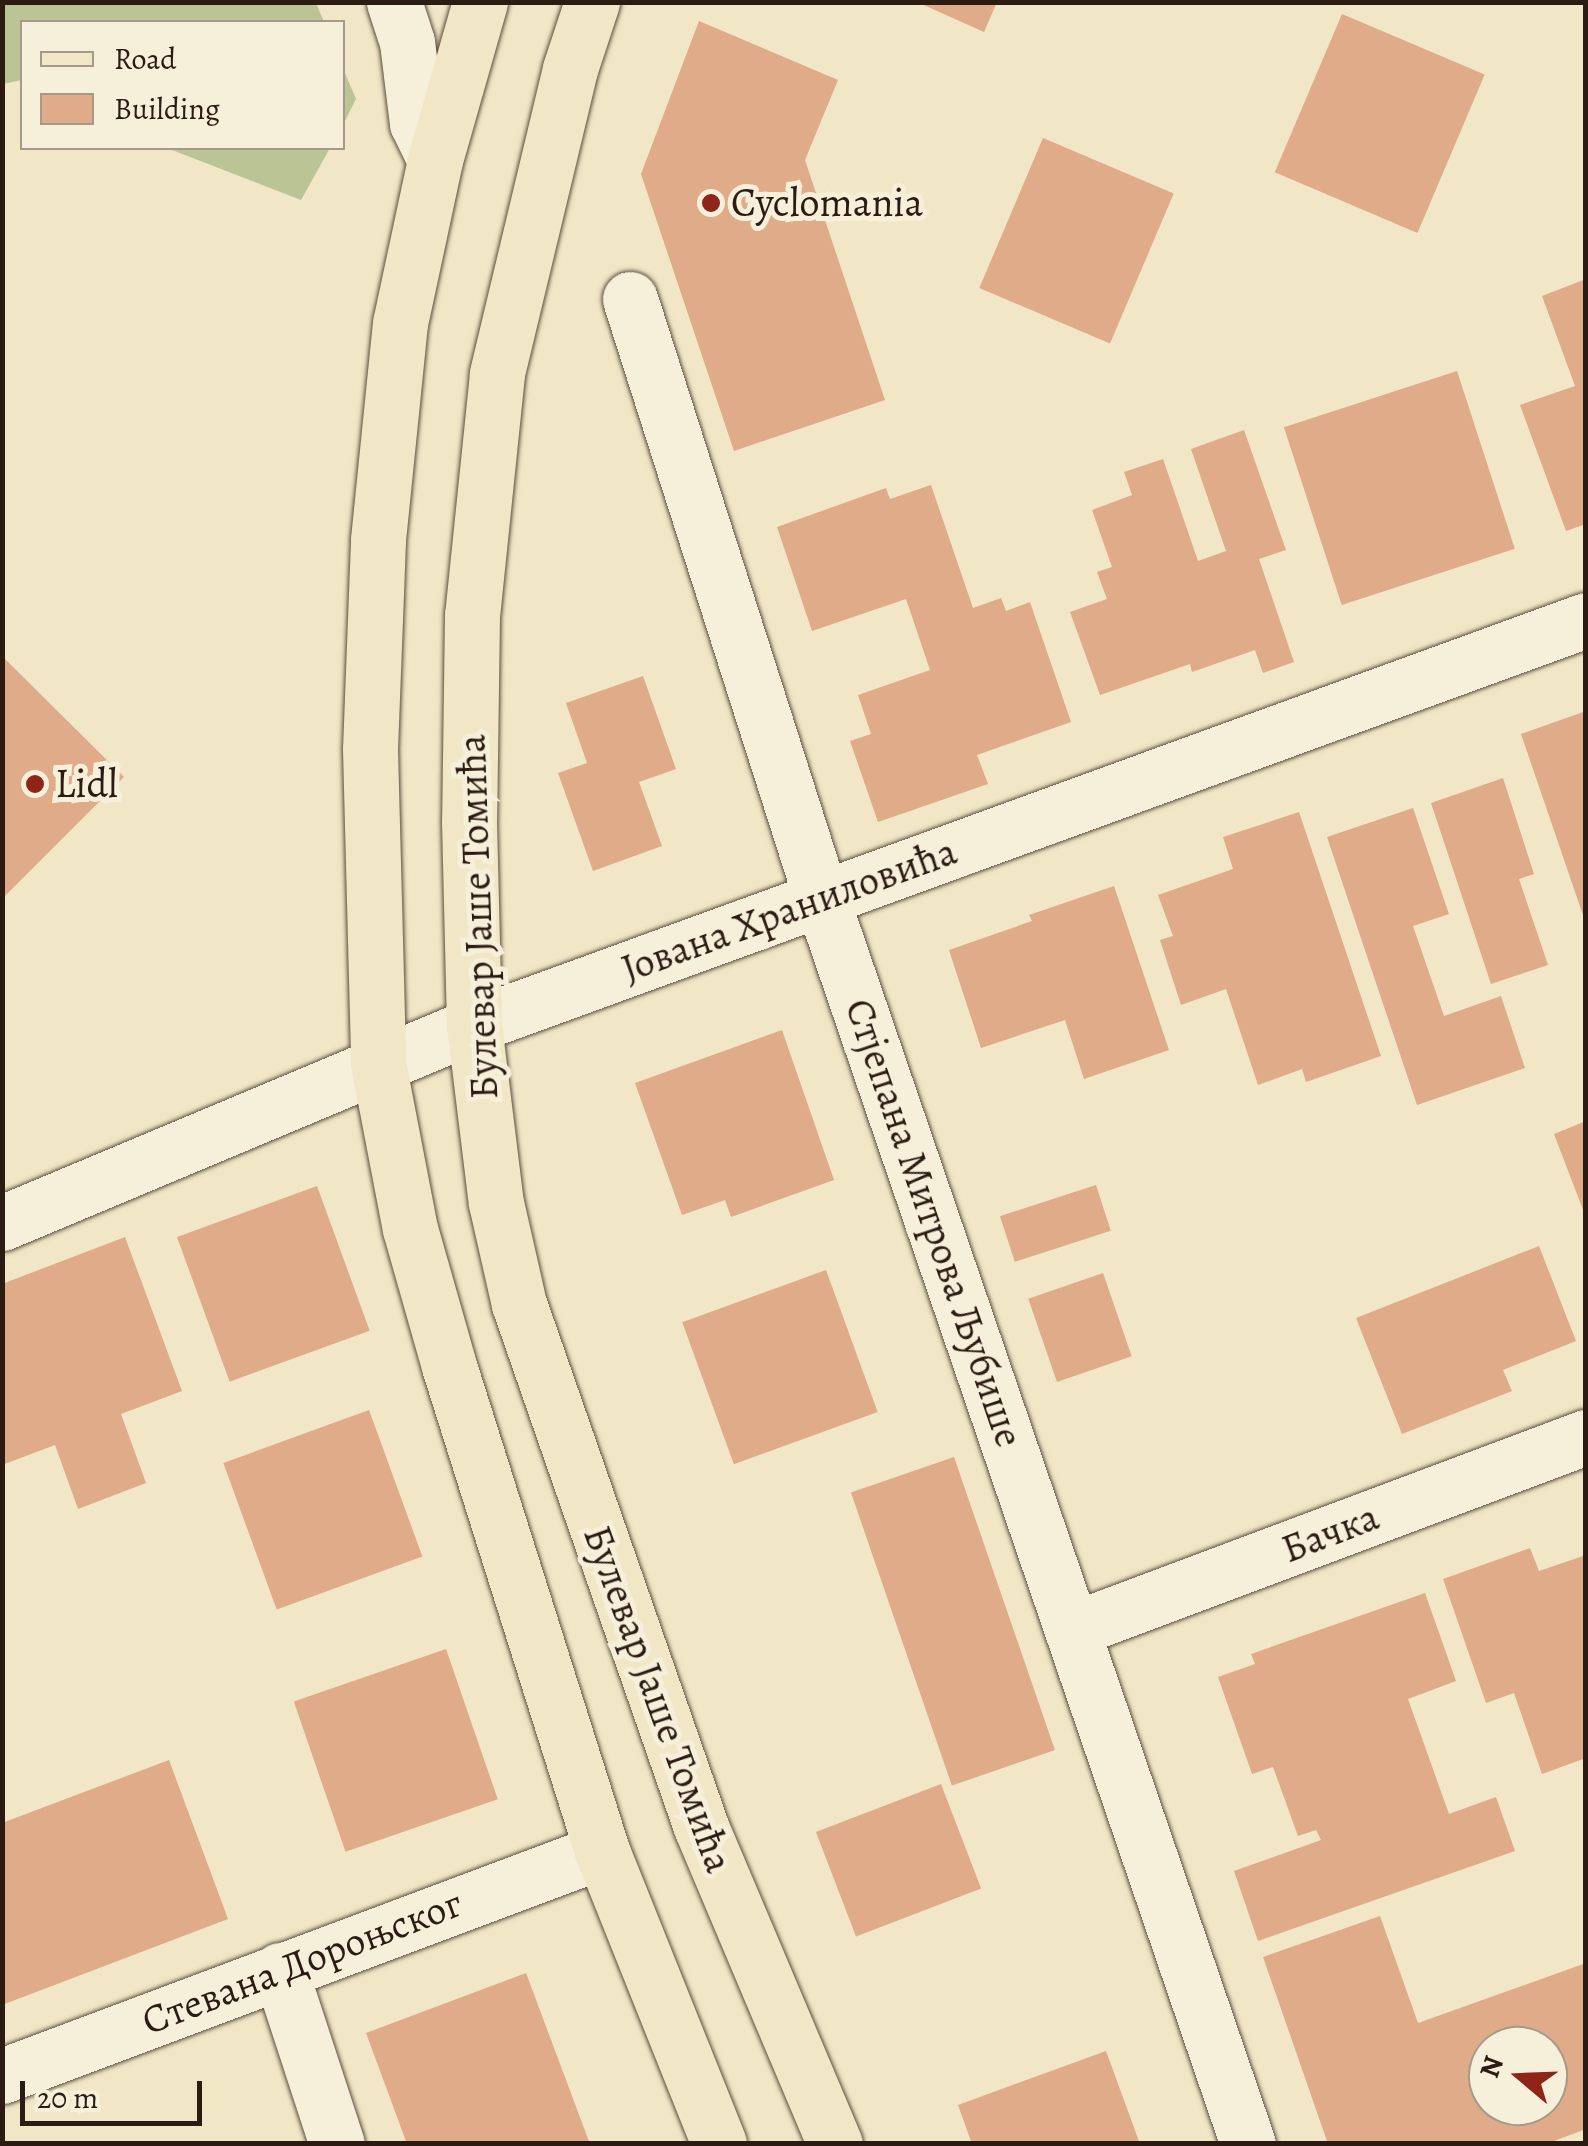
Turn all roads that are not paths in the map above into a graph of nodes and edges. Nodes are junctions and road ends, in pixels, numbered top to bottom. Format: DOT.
graph roads {
  1 [pos="394,2"];
  2 [pos="480,2"];
  3 [pos="592,2"];
  4 [pos="435,160"];
  5 [pos="630,299"];
  6 [pos="1586,620"];
  7 [pos="821,897"];
  8 [pos="474,1025"];
  9 [pos="378,1063"];
  10 [pos="2,1223"];
  11 [pos="1586,1437"];
  12 [pos="1074,1629"];
  13 [pos="602,1851"];
  14 [pos="280,1970"];
  15 [pos="2,2076"];
  16 [pos="337,2144"];
  17 [pos="719,2144"];
  18 [pos="835,2144"];
  19 [pos="1248,2144"];
  1 -- 4 [label="street"];
  2 -- 4 [label="main road"];
  3 -- 8 [label="main road, Булевар Јаше Томића"];
  4 -- 9 [label="main road"];
  5 -- 7 [label="street, Стјепана Митрова Љубише"];
  6 -- 7 [label="street, Јована Храниловића"];
  7 -- 8 [label="street, Јована Храниловића"];
  7 -- 12 [label="street, Стјепана Митрова Љубише"];
  8 -- 9 [label="street, Јована Храниловића"];
  8 -- 18 [label="main road, Булевар Јаше Томића"];
  9 -- 10 [label="street, Јована Храниловића"];
  9 -- 13 [label="main road"];
  11 -- 12 [label="street, Бачка"];
  12 -- 19 [label="street, Стјепана Митрова Љубише"];
  13 -- 14 [label="street, Стевана Дороњског"];
  13 -- 17 [label="main road"];
  14 -- 15 [label="street, Стевана Дороњског"];
  14 -- 16 [label="street"];
}
